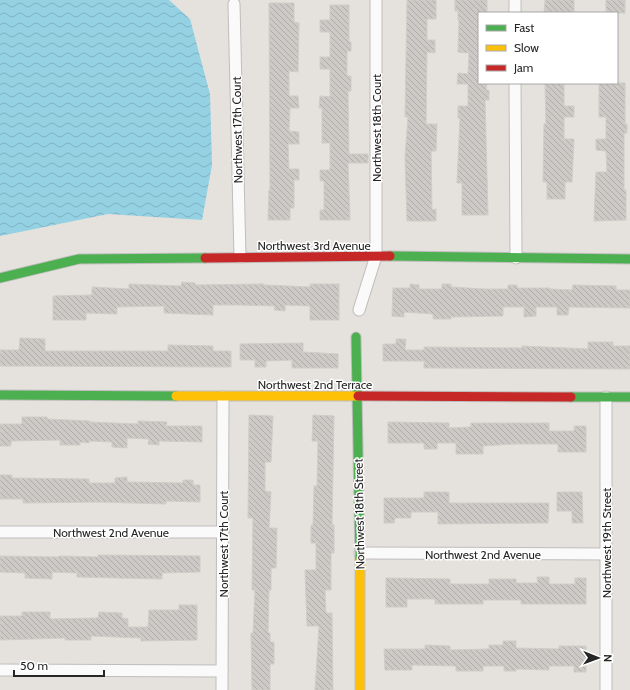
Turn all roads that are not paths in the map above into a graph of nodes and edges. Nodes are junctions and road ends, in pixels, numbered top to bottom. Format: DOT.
graph roads {
  1 [pos="376,0"];
  2 [pos="515,0"];
  3 [pos="234,4"];
  4 [pos="515,12"];
  5 [pos="515,84"];
  6 [pos="376,256"];
  7 [pos="240,257"];
  8 [pos="516,258"];
  9 [pos="630,259"];
  10 [pos="0,278"];
  11 [pos="359,310"];
  12 [pos="356,337"];
  13 [pos="0,395"];
  14 [pos="357,396"];
  15 [pos="223,397"];
  16 [pos="606,397"];
  17 [pos="630,397"];
  18 [pos="0,532"];
  19 [pos="223,532"];
  20 [pos="360,553"];
  21 [pos="606,554"];
  22 [pos="0,670"];
  23 [pos="222,670"];
  24 [pos="222,690"];
  25 [pos="360,690"];
  26 [pos="606,690"];
  1 -- 6 [label="street, Northwest 18th Court"];
  2 -- 4 [label="street"];
  3 -- 7 [label="street, Northwest 17th Court"];
  5 -- 8 [label="street"];
  6 -- 7 [label="street, Northwest 3rd Avenue"];
  6 -- 8 [label="street, Northwest 3rd Avenue"];
  6 -- 11 [label="street"];
  7 -- 10 [label="street, Northwest 3rd Avenue"];
  8 -- 9 [label="street, Northwest 3rd Avenue"];
  12 -- 14 [label="street, Northwest 18th Street"];
  13 -- 15 [label="street, Northwest 2nd Terrace"];
  14 -- 15 [label="street, Northwest 2nd Terrace"];
  14 -- 16 [label="street, Northwest 2nd Terrace"];
  14 -- 20 [label="street, Northwest 18th Street"];
  15 -- 19 [label="street, Northwest 17th Court"];
  16 -- 17 [label="street, Northwest 2nd Terrace"];
  16 -- 21 [label="street, Northwest 19th Street"];
  18 -- 19 [label="street, Northwest 2nd Avenue"];
  19 -- 23 [label="street, Northwest 17th Court"];
  20 -- 21 [label="street, Northwest 2nd Avenue"];
  20 -- 25 [label="street, Northwest 18th Street"];
  21 -- 26 [label="street, Northwest 19th Street"];
  22 -- 23 [label="street"];
  23 -- 24 [label="street, Northwest 17th Court"];
}
